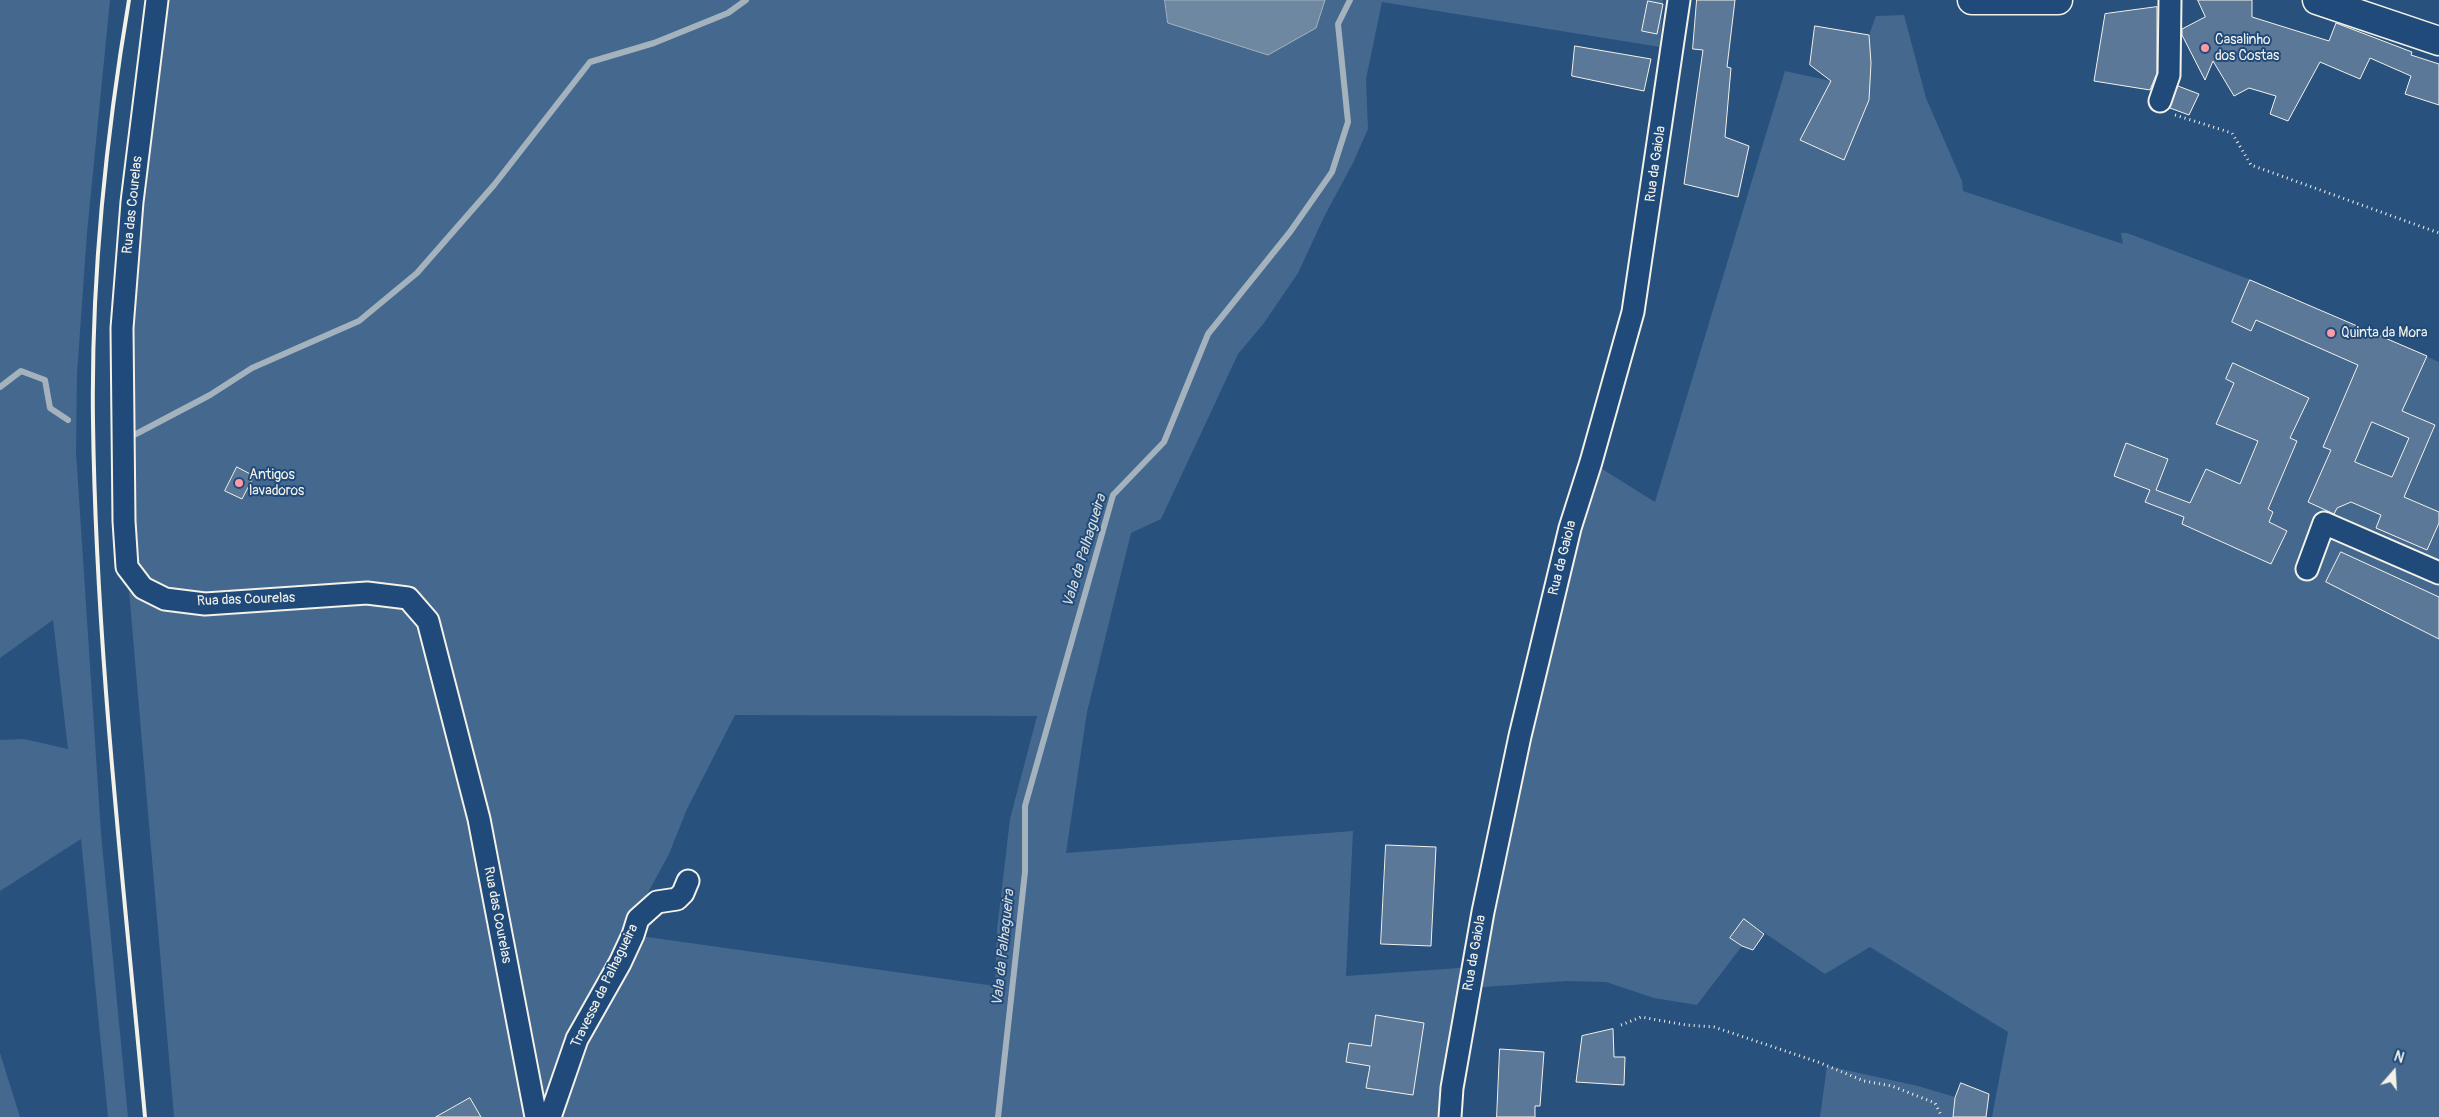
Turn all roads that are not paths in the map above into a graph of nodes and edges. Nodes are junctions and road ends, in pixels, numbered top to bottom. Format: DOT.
graph roads {
  1 [pos="157,0"];
  2 [pos="1679,0"];
  3 [pos="1972,0"];
  4 [pos="2058,0"];
  5 [pos="2170,0"];
  6 [pos="2317,0"];
  7 [pos="2439,41"];
  8 [pos="2160,101"];
  9 [pos="2307,569"];
  10 [pos="2439,573"];
  11 [pos="688,881"];
  12 [pos="536,1117"];
  13 [pos="550,1117"];
  14 [pos="1450,1117"];
  1 -- 12 [label="street, Rua das Courelas"];
  2 -- 14 [label="street, Rua da Gaiola"];
  3 -- 4 [label="street"];
  5 -- 8 [label="street"];
  6 -- 7 [label="street"];
  9 -- 10 [label="street"];
  11 -- 13 [label="street, Travessa da Palhagueira"];
}
